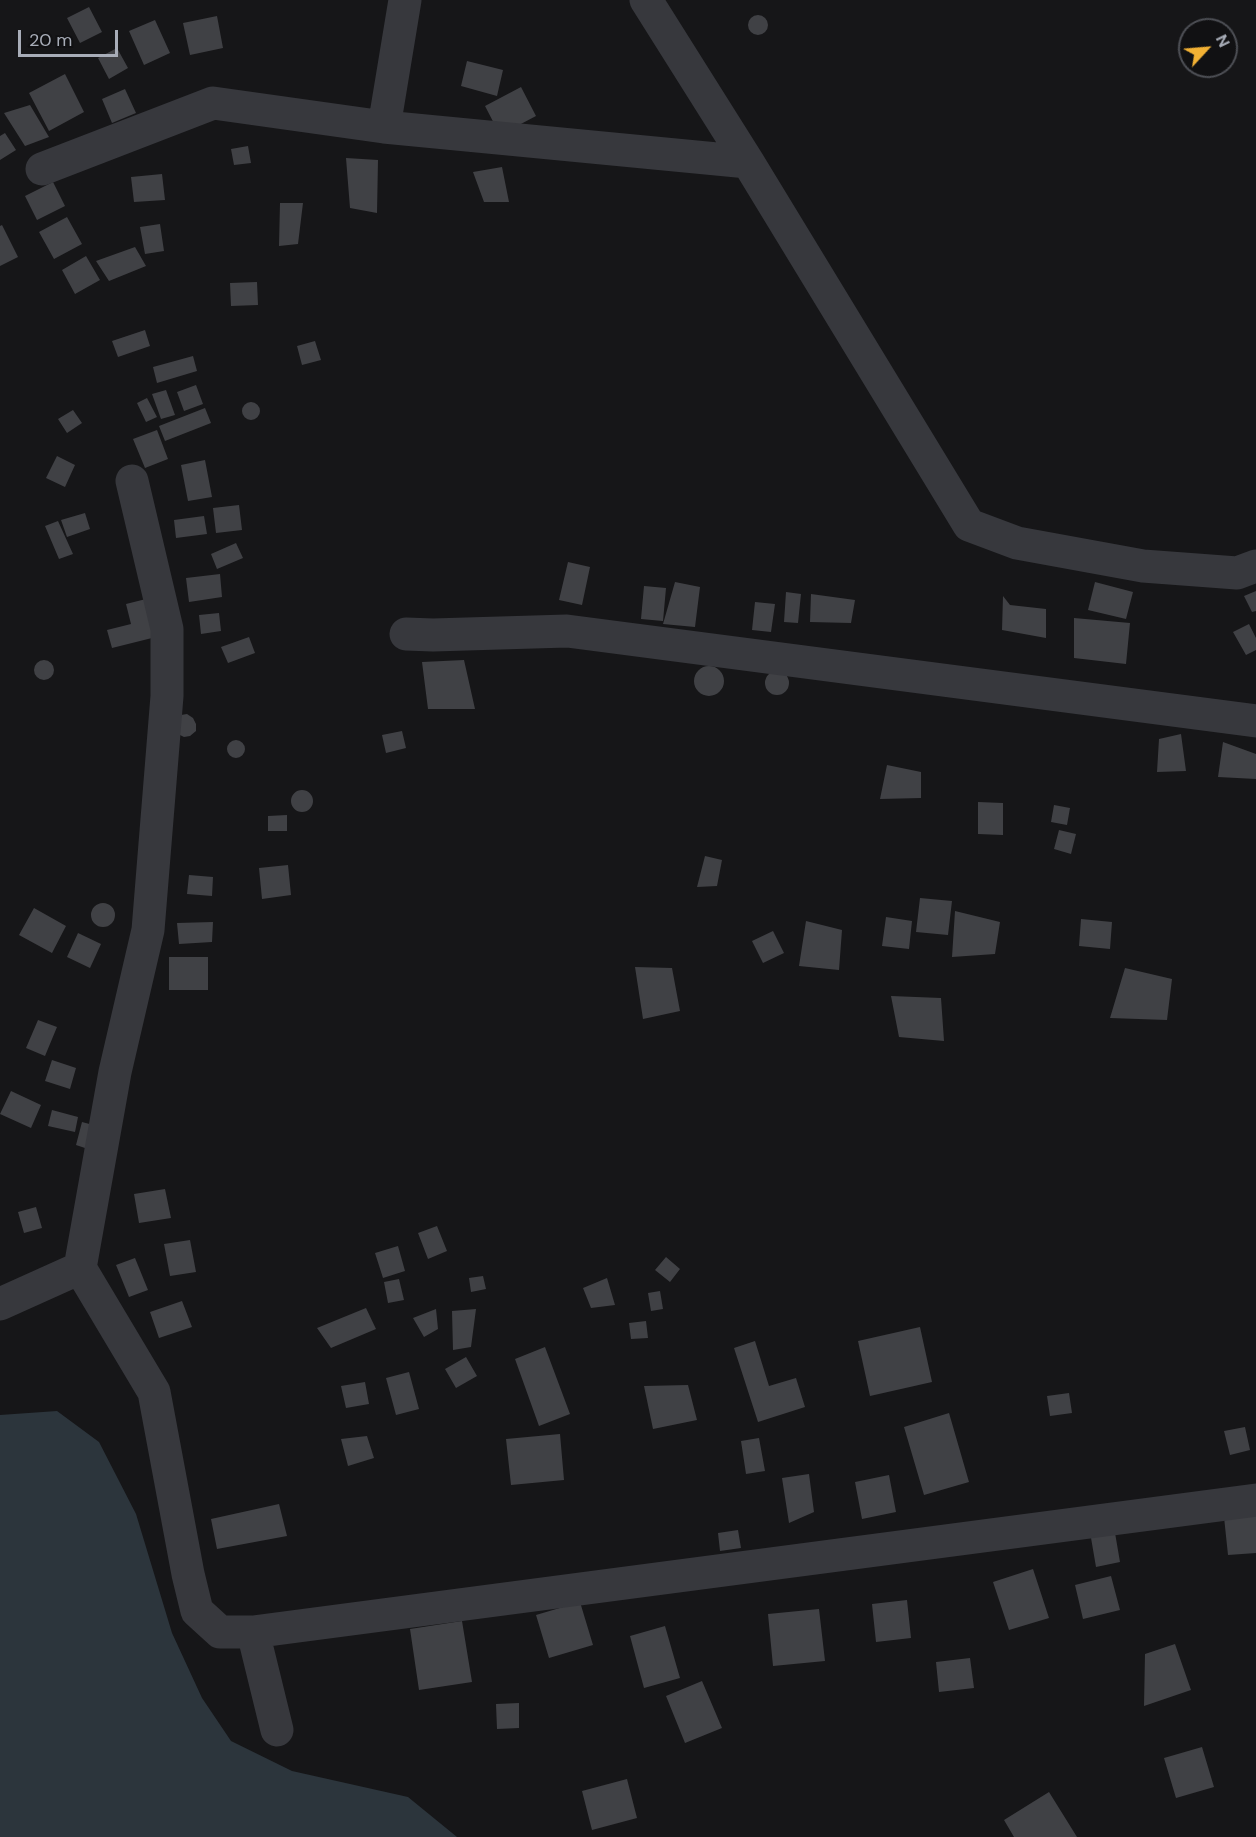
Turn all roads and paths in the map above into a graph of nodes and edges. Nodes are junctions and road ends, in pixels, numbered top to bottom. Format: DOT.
graph roads {
  1 [pos="405,0"];
  2 [pos="646,0"];
  3 [pos="384,127"];
  4 [pos="748,162"];
  5 [pos="42,169"];
  6 [pos="132,481"];
  7 [pos="1256,566"];
  8 [pos="406,634"];
  9 [pos="1256,722"];
  10 [pos="80,1268"];
  11 [pos="0,1304"];
  12 [pos="1256,1500"];
  13 [pos="253,1632"];
  14 [pos="277,1730"];
  1 -- 3 [label="street"];
  2 -- 4 [label="street"];
  3 -- 4 [label="street"];
  3 -- 5 [label="street"];
  4 -- 7 [label="street"];
  6 -- 10 [label="street"];
  8 -- 9 [label="street"];
  10 -- 11 [label="street"];
  10 -- 13 [label="street"];
  12 -- 13 [label="street"];
  13 -- 14 [label="street"];
}
